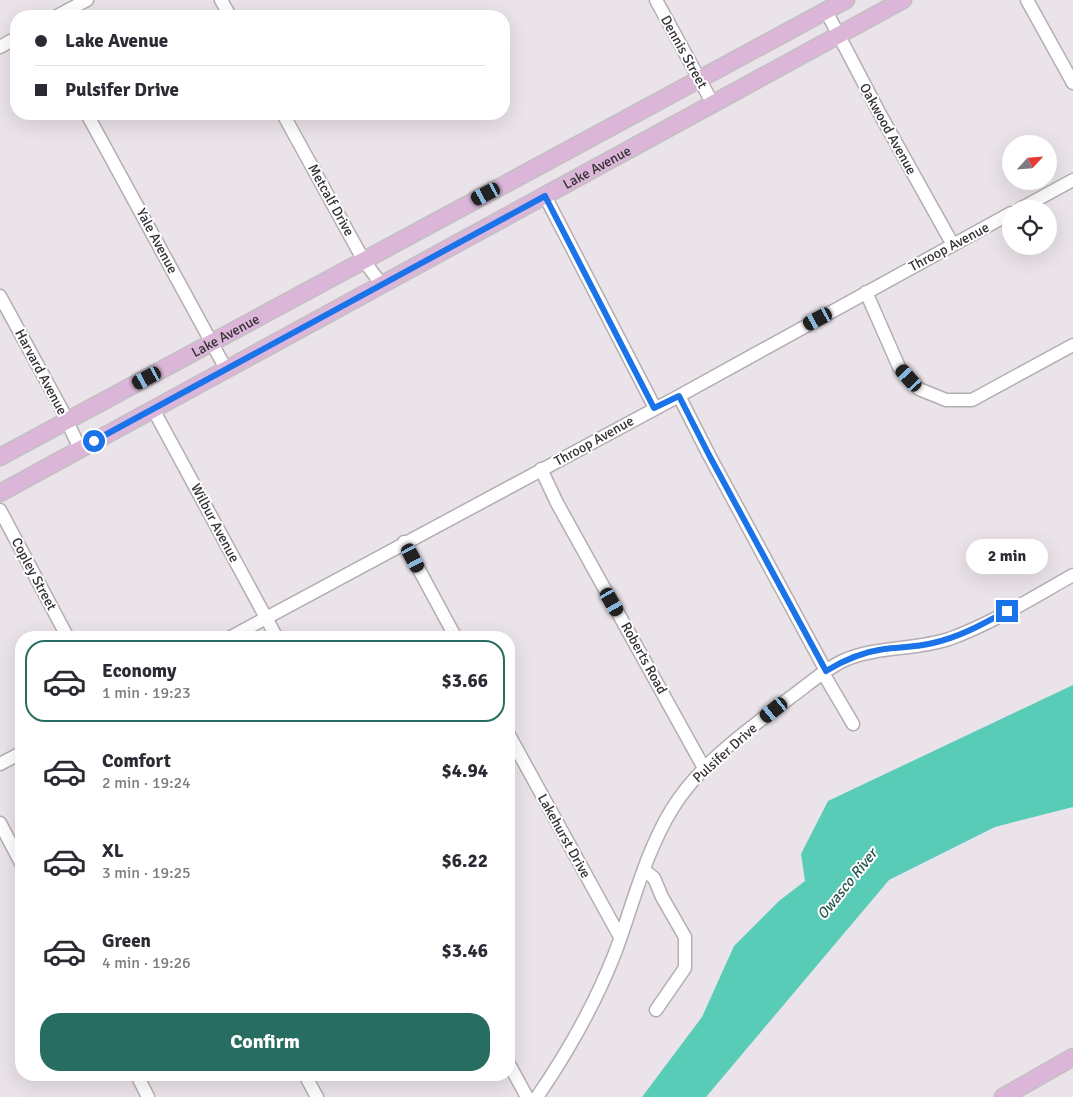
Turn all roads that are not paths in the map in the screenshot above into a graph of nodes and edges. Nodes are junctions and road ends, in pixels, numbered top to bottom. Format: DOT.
graph roads {
  1 [pos="87,0"];
  2 [pos="656,0"];
  3 [pos="846,0"];
  4 [pos="904,0"];
  5 [pos="1027,0"];
  6 [pos="68,10"];
  7 [pos="826,11"];
  8 [pos="838,36"];
  9 [pos="699,79"];
  10 [pos="1073,83"];
  11 [pos="713,104"];
  12 [pos="89,120"];
  13 [pos="286,120"];
  14 [pos="1073,180"];
  15 [pos="545,196"];
  16 [pos="1036,200"];
  17 [pos="1002,218"];
  18 [pos="953,245"];
  19 [pos="364,261"];
  20 [pos="382,285"];
  21 [pos="866,292"];
  22 [pos="0,296"];
  23 [pos="212,343"];
  24 [pos="1073,345"];
  25 [pos="226,369"];
  26 [pos="679,396"];
  27 [pos="654,408"];
  28 [pos="153,409"];
  29 [pos="66,422"];
  30 [pos="80,449"];
  31 [pos="0,457"];
  32 [pos="541,470"];
  33 [pos="0,493"];
  34 [pos="0,510"];
  35 [pos="404,542"];
  36 [pos="1073,575"];
  37 [pos="266,618"];
  38 [pos="64,631"];
  39 [pos="242,631"];
  40 [pos="273,631"];
  41 [pos="452,631"];
  42 [pos="825,672"];
  43 [pos="853,724"];
  44 [pos="515,746"];
  45 [pos="15,756"];
  46 [pos="0,764"];
  47 [pos="704,768"];
  48 [pos="0,823"];
  49 [pos="15,852"];
  50 [pos="644,870"];
  51 [pos="620,937"];
  52 [pos="656,1010"];
  53 [pos="1073,1057"];
  54 [pos="515,1074"];
  55 [pos="140,1081"];
  56 [pos="308,1081"];
  57 [pos="148,1097"];
  58 [pos="317,1097"];
  59 [pos="528,1097"];
  60 [pos="537,1097"];
  61 [pos="1003,1097"];
  1 -- 6 [label="street"];
  2 -- 9 [label="street, Dennis Street"];
  3 -- 7 [label="main road, Lake Avenue"];
  4 -- 8 [label="main road, Lake Avenue"];
  5 -- 10 [label="street"];
  7 -- 8 [label="street, Oakwood Avenue"];
  7 -- 9 [label="main road, Lake Avenue"];
  8 -- 11 [label="main road, Lake Avenue"];
  8 -- 18 [label="street, Oakwood Avenue"];
  9 -- 11 [label="street, Dennis Street"];
  9 -- 19 [label="main road, Lake Avenue"];
  11 -- 15 [label="main road, Lake Avenue"];
  12 -- 23 [label="street, Yale Avenue"];
  13 -- 19 [label="street, Metcalf Drive"];
  14 -- 16 [label="street"];
  15 -- 20 [label="main road, Lake Avenue"];
  15 -- 27 [label="street"];
  17 -- 18 [label="street, Throop Avenue"];
  18 -- 21 [label="street, Throop Avenue"];
  19 -- 20 [label="street, Metcalf Drive"];
  19 -- 23 [label="main road, Lake Avenue"];
  20 -- 25 [label="main road, Lake Avenue"];
  21 -- 24 [label="street"];
  21 -- 26 [label="street, Throop Avenue"];
  22 -- 29 [label="street, Harvard Avenue"];
  23 -- 25 [label="street, Yale Avenue"];
  23 -- 29 [label="main road, Lake Avenue"];
  25 -- 28 [label="main road, Lake Avenue"];
  26 -- 27 [label="street, Throop Avenue"];
  26 -- 42 [label="street"];
  27 -- 32 [label="street, Throop Avenue"];
  28 -- 30 [label="main road, Lake Avenue"];
  28 -- 37 [label="street, Wilbur Avenue"];
  29 -- 30 [label="street, Harvard Avenue"];
  29 -- 31 [label="main road, Lake Avenue"];
  30 -- 33 [label="main road, Lake Avenue"];
  32 -- 35 [label="street, Throop Avenue"];
  32 -- 47 [label="street, Roberts Road"];
  34 -- 38 [label="street, Copley Street"];
  35 -- 37 [label="street, Throop Avenue"];
  35 -- 41 [label="street"];
  36 -- 42 [label="street, Pulsifer Drive"];
  37 -- 39 [label="street, Throop Avenue"];
  37 -- 40 [label="street, Wilbur Avenue"];
  42 -- 43 [label="street"];
  42 -- 47 [label="street, Pulsifer Drive"];
  44 -- 51 [label="street, Lakehurst Drive"];
  45 -- 46 [label="street"];
  47 -- 50 [label="street, Pulsifer Drive"];
  48 -- 49 [label="street"];
  50 -- 51 [label="street, Pulsifer Drive"];
  50 -- 52 [label="street"];
  51 -- 60 [label="street, Pulsifer Drive"];
  53 -- 61 [label="main road"];
  54 -- 59 [label="street"];
  55 -- 57 [label="street"];
  56 -- 58 [label="street"];
}
